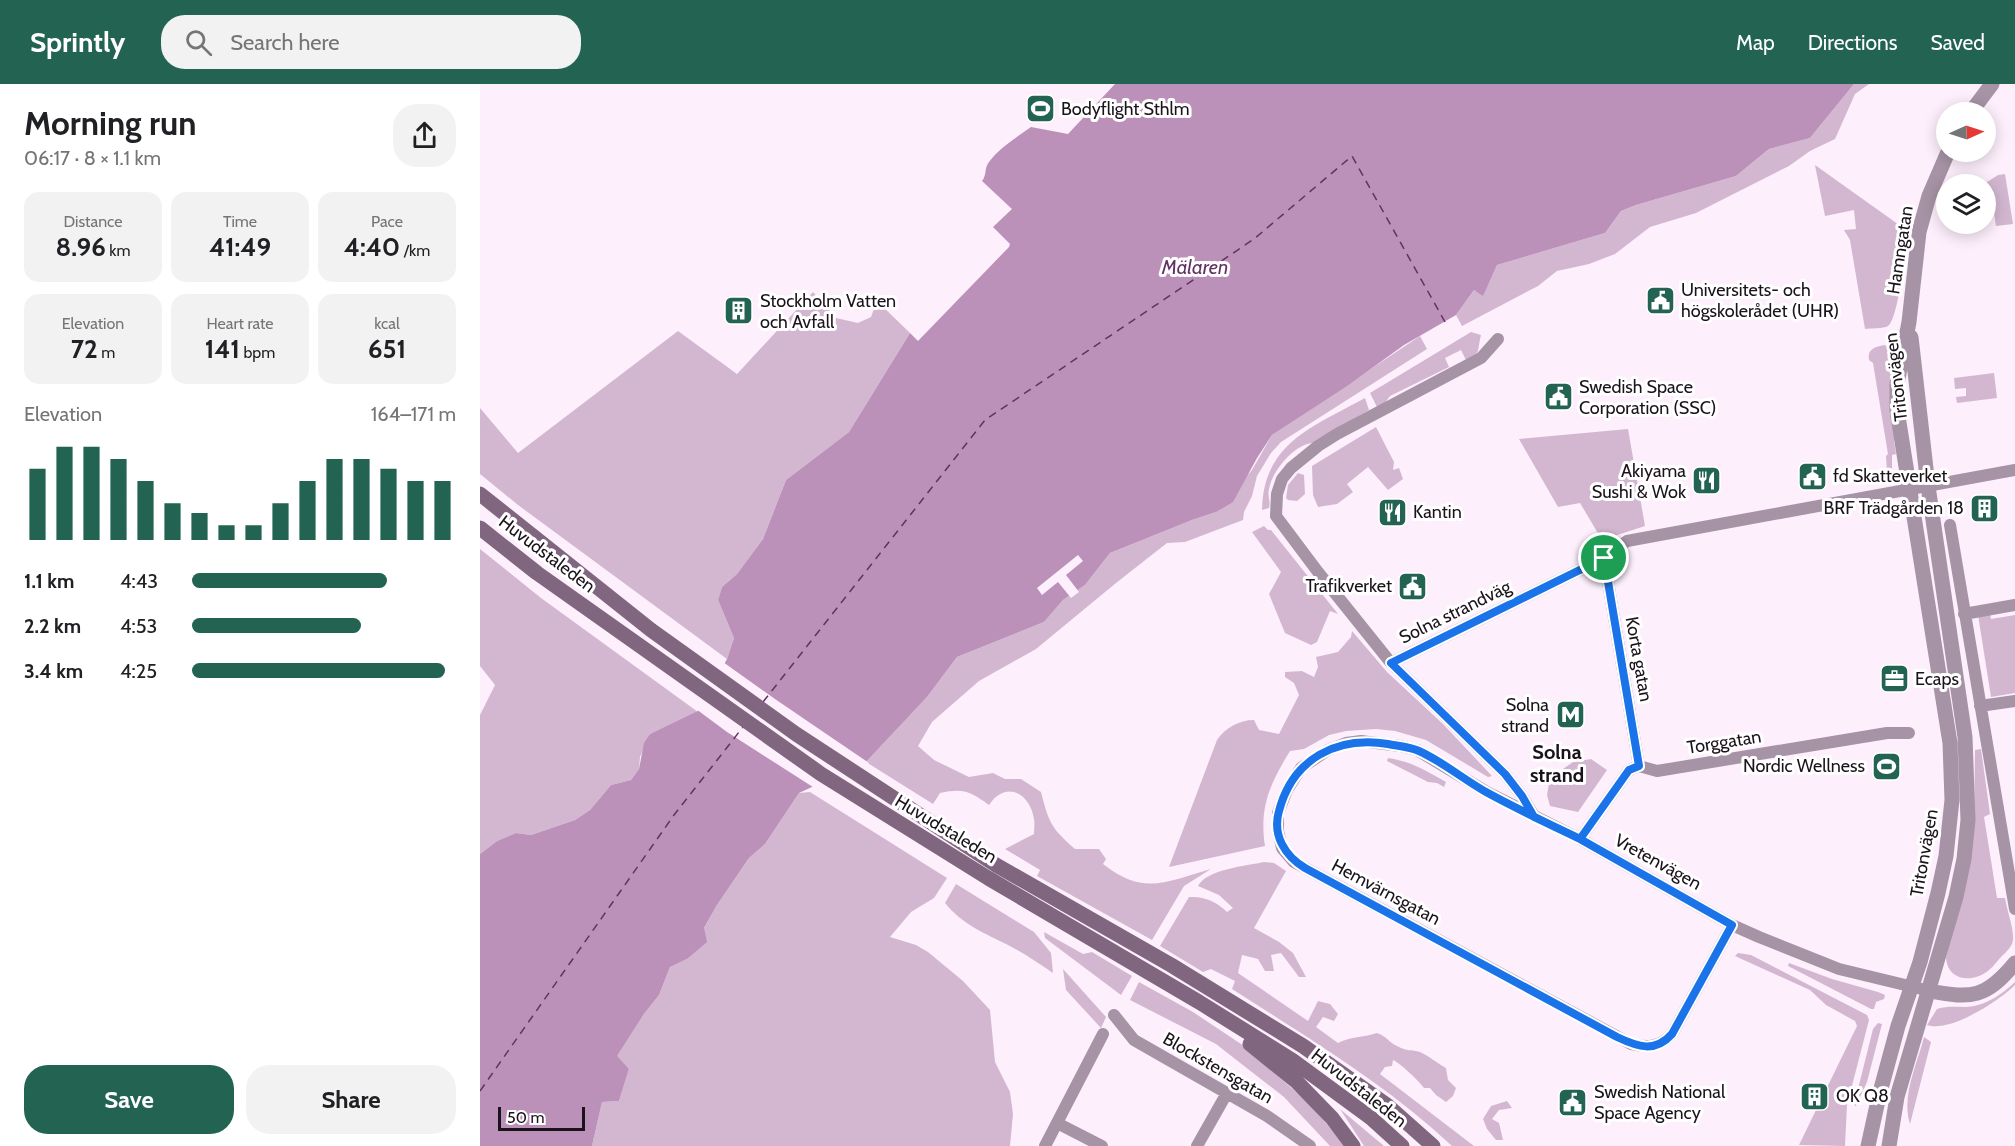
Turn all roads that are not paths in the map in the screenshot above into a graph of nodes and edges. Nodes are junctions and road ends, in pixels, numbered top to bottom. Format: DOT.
graph roads {
  1 [pos="1992,84"];
  2 [pos="1978,102"];
  3 [pos="1944,162"];
  4 [pos="1909,322"];
  5 [pos="1498,339"];
  6 [pos="2015,470"];
  7 [pos="1928,486"];
  8 [pos="1910,490"];
  9 [pos="480,494"];
  10 [pos="1950,525"];
  11 [pos="480,528"];
  12 [pos="1604,558"];
  13 [pos="2015,605"];
  14 [pos="1964,614"];
  15 [pos="1391,663"];
  16 [pos="2015,701"];
  17 [pos="1980,706"];
  18 [pos="1909,732"];
  19 [pos="1639,766"];
  20 [pos="1534,817"];
  21 [pos="1580,839"];
  22 [pos="992,871"];
  23 [pos="2015,909"];
  24 [pos="1732,925"];
  25 [pos="2015,963"];
  26 [pos="1911,986"];
  27 [pos="1930,991"];
  28 [pos="1198,1002"];
  29 [pos="1114,1015"];
  30 [pos="1103,1034"];
  31 [pos="1227,1093"];
  32 [pos="1057,1123"];
  33 [pos="1045,1146"];
  34 [pos="1102,1146"];
  35 [pos="1197,1146"];
  36 [pos="1310,1146"];
  37 [pos="1353,1146"];
  38 [pos="1402,1146"];
  39 [pos="1432,1146"];
  40 [pos="1869,1146"];
  41 [pos="1889,1146"];
  1 -- 2 [label="street"];
  3 -- 4 [label="street, Hamngatan"];
  4 -- 7 [label="street, Tritonvägen"];
  4 -- 8 [label="street, Tritonvägen"];
  5 -- 15 [label="street, Solna strandväg"];
  6 -- 7 [label="street, Solna strandväg"];
  7 -- 8 [label="street, Solna strandväg"];
  7 -- 27 [label="street, Tritonvägen"];
  8 -- 12 [label="street, Solna strandväg"];
  8 -- 26 [label="street, Tritonvägen"];
  9 -- 22 [label="main road, Huvudstaleden"];
  10 -- 14 [label="street"];
  11 -- 22 [label="main road, Huvudstaleden"];
  12 -- 15 [label="street, Solna strandväg"];
  12 -- 19 [label="street, Korta gatan"];
  13 -- 14 [label="street"];
  14 -- 17 [label="street"];
  15 -- 20 [label="street"];
  16 -- 17 [label="street"];
  17 -- 23 [label="street"];
  18 -- 19 [label="street, Torggatan"];
  19 -- 21 [label="street"];
  20 -- 21 [label="street, Vretenvägen"];
  20 -- 24 [label="street, Hemvärnsgatan"];
  21 -- 24 [label="street, Vretenvägen"];
  22 -- 28 [label="main road, Huvudstaleden"];
  22 -- 39 [label="main road, Huvudstaleden"];
  24 -- 26 [label="street, Vretenvägen"];
  25 -- 27 [label="street"];
  26 -- 27 [label="street, Vretenvägen"];
  26 -- 40 [label="street, Tritonvägen"];
  27 -- 41 [label="street, Tritonvägen"];
  28 -- 37 [label="main road"];
  28 -- 38 [label="main road, Huvudstaleden"];
  29 -- 31 [label="street, Blockstensgatan"];
  30 -- 32 [label="street"];
  31 -- 35 [label="street"];
  31 -- 36 [label="street, Blockstensgatan"];
  32 -- 33 [label="street"];
  32 -- 34 [label="street"];
}
